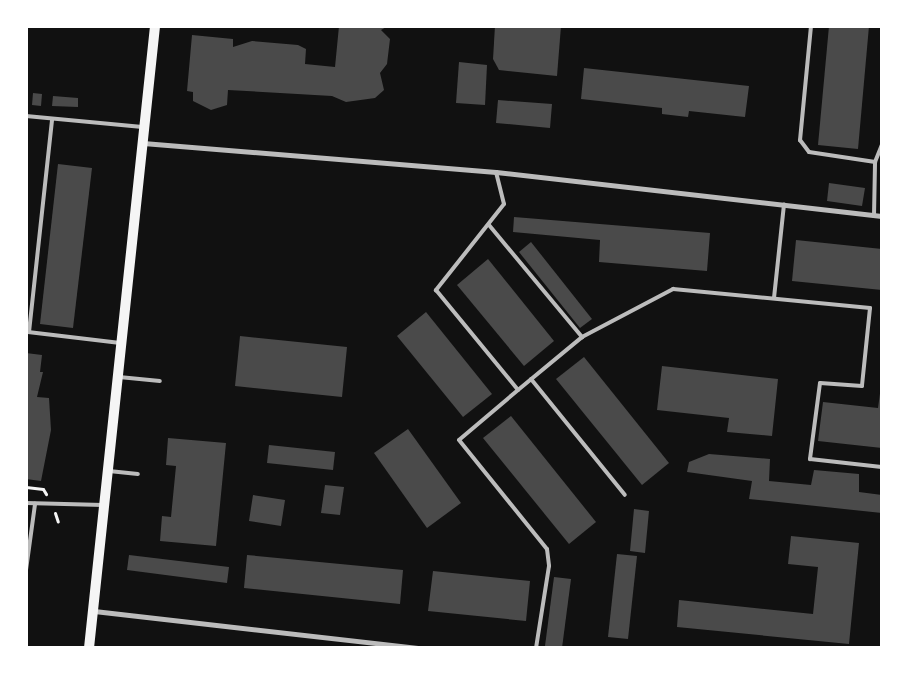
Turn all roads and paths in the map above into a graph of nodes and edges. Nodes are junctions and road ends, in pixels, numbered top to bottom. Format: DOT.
graph roads {
  1 [pos="155,26"];
  2 [pos="811,26"];
  3 [pos="26,116"];
  4 [pos="52,120"];
  5 [pos="145,128"];
  6 [pos="143,143"];
  7 [pos="882,145"];
  8 [pos="875,162"];
  9 [pos="496,172"];
  10 [pos="784,205"];
  11 [pos="874,216"];
  12 [pos="882,216"];
  13 [pos="489,225"];
  14 [pos="774,298"];
  15 [pos="27,332"];
  16 [pos="582,337"];
  17 [pos="122,343"];
  18 [pos="119,377"];
  19 [pos="531,379"];
  20 [pos="160,381"];
  21 [pos="518,390"];
  22 [pos="882,467"];
  23 [pos="109,471"];
  24 [pos="138,474"];
  25 [pos="624,495"];
  26 [pos="26,503"];
  27 [pos="35,504"];
  28 [pos="105,505"];
  29 [pos="26,570"];
  30 [pos="94,611"];
  31 [pos="363,641"];
  32 [pos="89,648"];
  33 [pos="362,648"];
  34 [pos="420,648"];
  35 [pos="536,648"];
  1 -- 5 [label="main road"];
  2 -- 8 [label="lane"];
  3 -- 4 [label="lane"];
  4 -- 5 [label="lane"];
  4 -- 15 [label="lane"];
  5 -- 6 [label="main road"];
  6 -- 9 [label="street"];
  6 -- 17 [label="main road"];
  7 -- 8 [label="lane"];
  8 -- 11 [label="lane"];
  9 -- 10 [label="street"];
  9 -- 13 [label="lane"];
  10 -- 11 [label="street"];
  10 -- 14 [label="lane"];
  11 -- 12 [label="street"];
  13 -- 16 [label="lane"];
  13 -- 21 [label="lane"];
  14 -- 16 [label="lane"];
  14 -- 22 [label="lane"];
  15 -- 17 [label="lane"];
  16 -- 19 [label="lane"];
  17 -- 18 [label="main road"];
  18 -- 20 [label="lane"];
  18 -- 23 [label="main road"];
  19 -- 21 [label="lane"];
  19 -- 25 [label="lane"];
  21 -- 35 [label="lane"];
  23 -- 24 [label="lane"];
  23 -- 28 [label="main road"];
  26 -- 27 [label="lane"];
  27 -- 28 [label="lane"];
  27 -- 29 [label="lane"];
  28 -- 30 [label="main road"];
  30 -- 31 [label="street"];
  30 -- 32 [label="main road"];
  31 -- 33 [label="lane"];
  31 -- 34 [label="street"];
}
